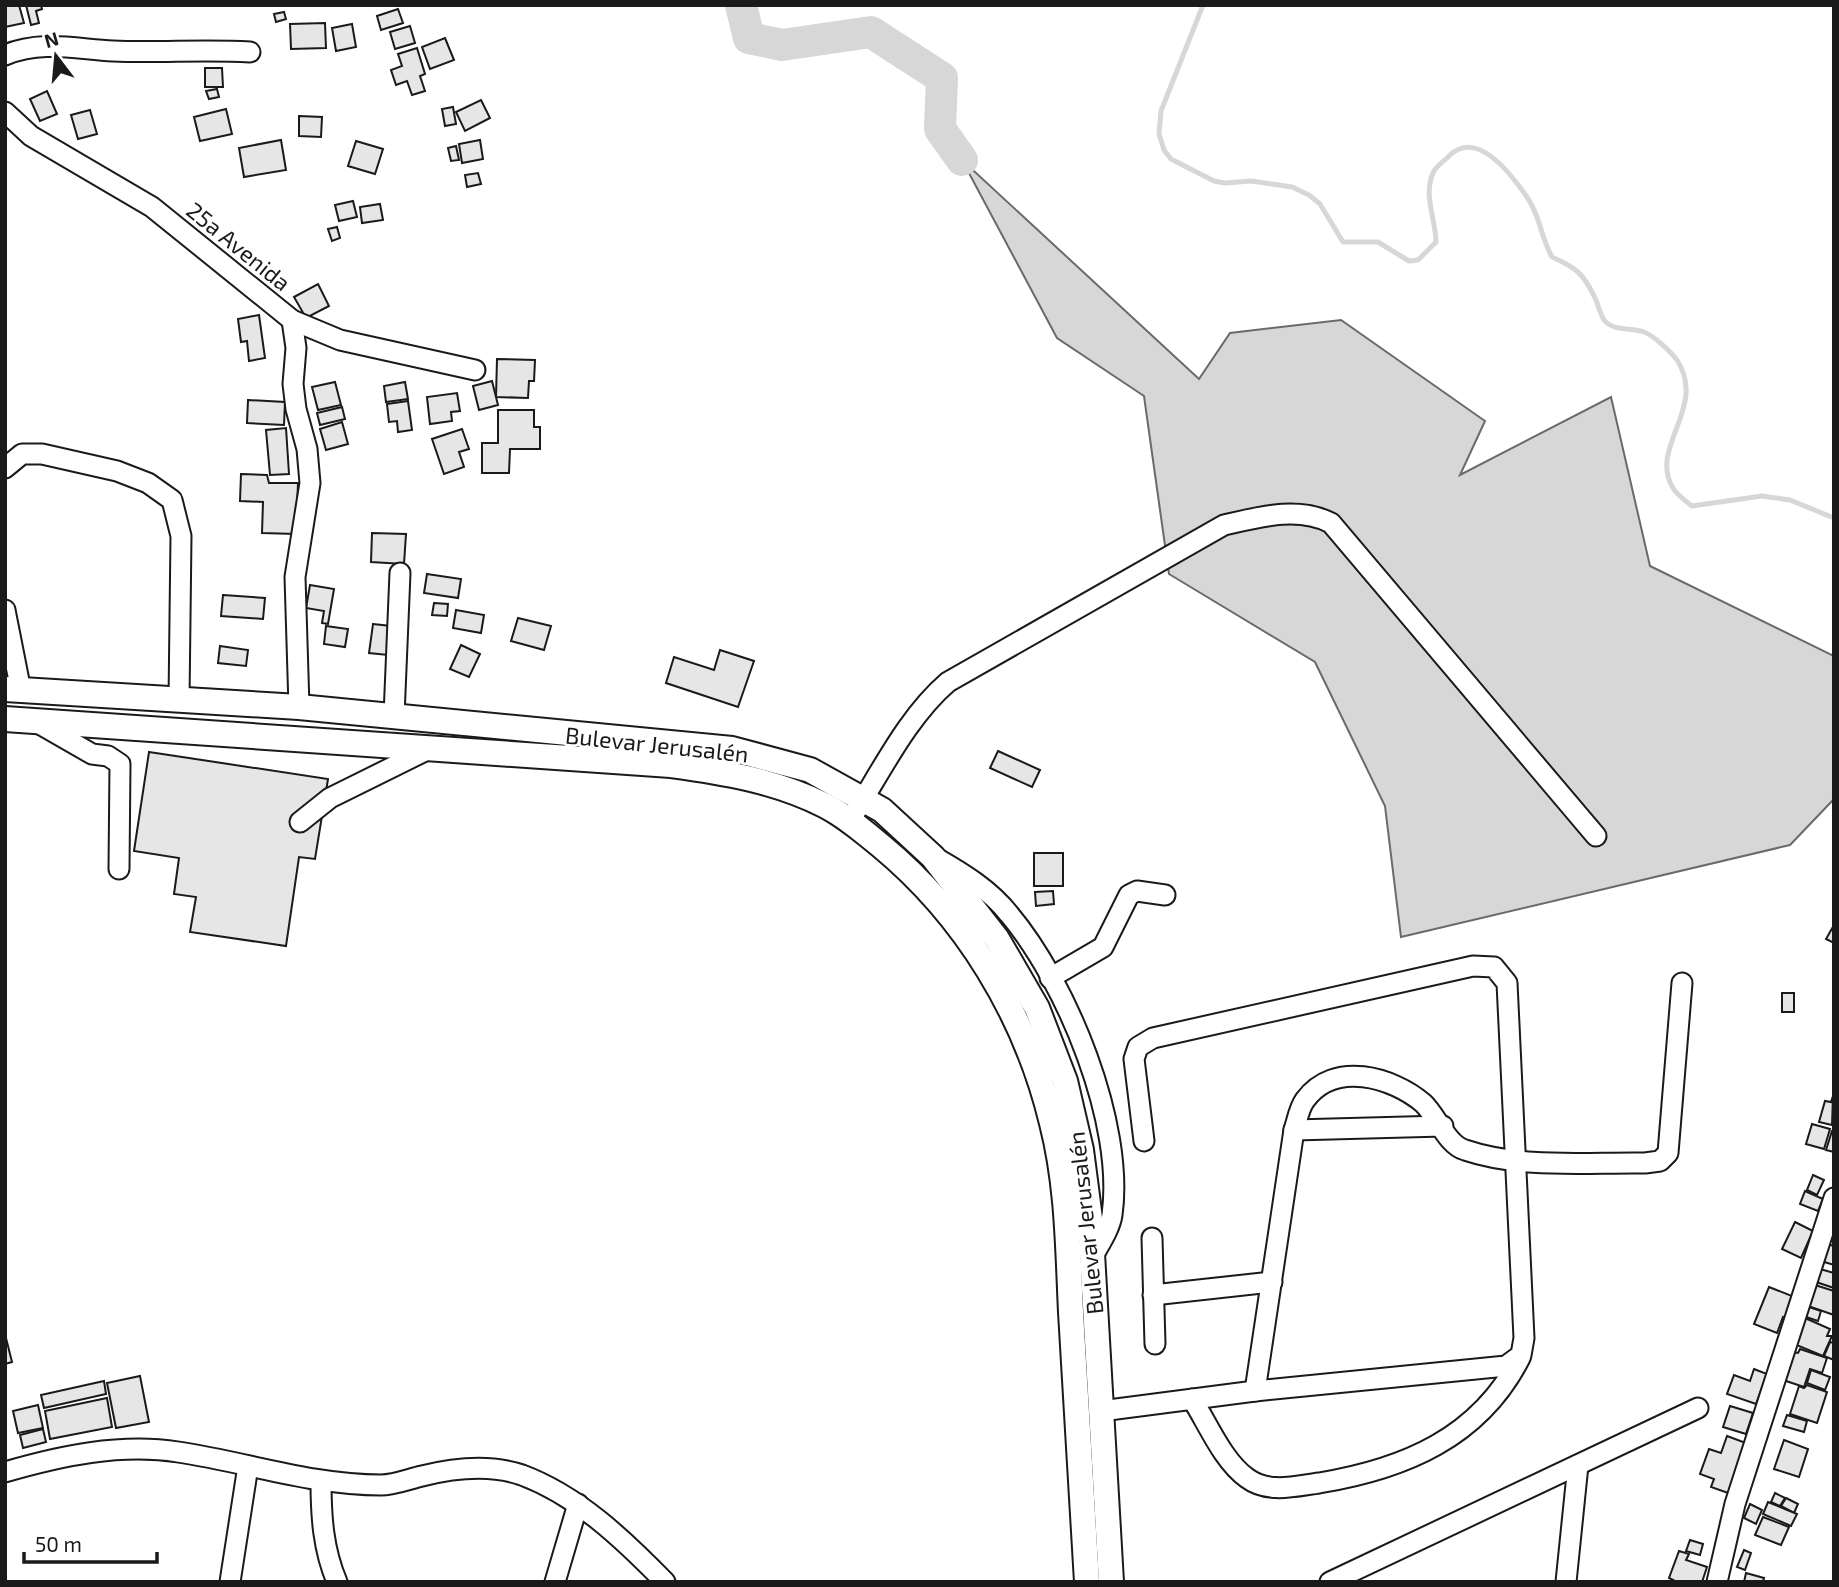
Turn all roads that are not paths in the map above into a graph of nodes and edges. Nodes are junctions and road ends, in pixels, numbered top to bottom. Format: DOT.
graph roads {
  1 [pos="250,52"];
  2 [pos="5,55"];
  3 [pos="5,112"];
  4 [pos="292,320"];
  5 [pos="475,370"];
  6 [pos="5,468"];
  7 [pos="400,573"];
  8 [pos="5,610"];
  9 [pos="13,690"];
  10 [pos="179,700"];
  11 [pos="299,707"];
  12 [pos="394,716"];
  13 [pos="5,719"];
  14 [pos="34,721"];
  15 [pos="432,748"];
  16 [pos="864,799"];
  17 [pos="300,822"];
  18 [pos="849,822"];
  19 [pos="1596,836"];
  20 [pos="933,857"];
  21 [pos="119,869"];
  22 [pos="1165,895"];
  23 [pos="1050,978"];
  24 [pos="1682,983"];
  25 [pos="1443,1126"];
  26 [pos="1294,1130"];
  27 [pos="1144,1141"];
  28 [pos="1514,1160"];
  29 [pos="1834,1198"];
  30 [pos="1152,1238"];
  31 [pos="1092,1259"];
  32 [pos="1272,1282"];
  33 [pos="1153,1295"];
  34 [pos="1155,1344"];
  35 [pos="1521,1355"];
  36 [pos="1255,1391"];
  37 [pos="1192,1399"];
  38 [pos="1698,1408"];
  39 [pos="1101,1411"];
  40 [pos="1578,1465"];
  41 [pos="248,1466"];
  42 [pos="5,1472"];
  43 [pos="321,1481"];
  44 [pos="578,1504"];
  45 [pos="230,1582"];
  46 [pos="337,1582"];
  47 [pos="555,1582"];
  48 [pos="665,1582"];
  49 [pos="1087,1582"];
  50 [pos="1111,1582"];
  51 [pos="1330,1582"];
  52 [pos="1566,1582"];
  53 [pos="1717,1582"];
  1 -- 2 [label="street"];
  3 -- 4 [label="street, 25a Avenida"];
  4 -- 5 [label="street"];
  4 -- 11 [label="street, 25a Avenida"];
  6 -- 10 [label="street"];
  7 -- 12 [label="street"];
  8 -- 9 [label="street"];
  9 -- 10 [label="main road, Bulevar Jerusalén"];
  10 -- 11 [label="main road, Bulevar Jerusalén"];
  11 -- 12 [label="main road, Bulevar Jerusalén"];
  12 -- 16 [label="main road, Bulevar Jerusalén"];
  13 -- 14 [label="main road, Bulevar Jerusalén"];
  14 -- 15 [label="main road, Bulevar Jerusalén"];
  14 -- 21 [label="street"];
  15 -- 17 [label="street"];
  15 -- 18 [label="main road, Bulevar Jerusalén"];
  16 -- 18 [label="street"];
  16 -- 19 [label="street"];
  16 -- 20 [label="main road, Bulevar Jerusalén"];
  18 -- 49 [label="main road, Bulevar Jerusalén"];
  20 -- 23 [label="street"];
  20 -- 31 [label="main road, Bulevar Jerusalén"];
  22 -- 23 [label="street"];
  23 -- 31 [label="street"];
  24 -- 28 [label="street"];
  25 -- 26 [label="street"];
  25 -- 26 [label="street"];
  25 -- 28 [label="street"];
  26 -- 32 [label="street"];
  27 -- 28 [label="street"];
  28 -- 35 [label="street"];
  29 -- 53 [label="street"];
  30 -- 33 [label="street"];
  31 -- 39 [label="main road, Bulevar Jerusalén"];
  32 -- 33 [label="street"];
  32 -- 36 [label="street"];
  33 -- 34 [label="street"];
  35 -- 36 [label="street"];
  35 -- 37 [label="street"];
  36 -- 37 [label="street"];
  37 -- 39 [label="street"];
  38 -- 40 [label="street"];
  39 -- 50 [label="main road, Bulevar Jerusalén"];
  40 -- 51 [label="street"];
  40 -- 52 [label="street"];
  41 -- 42 [label="street"];
  41 -- 43 [label="street"];
  41 -- 45 [label="street"];
  43 -- 44 [label="street"];
  43 -- 46 [label="street"];
  44 -- 47 [label="street"];
  44 -- 48 [label="street"];
}
